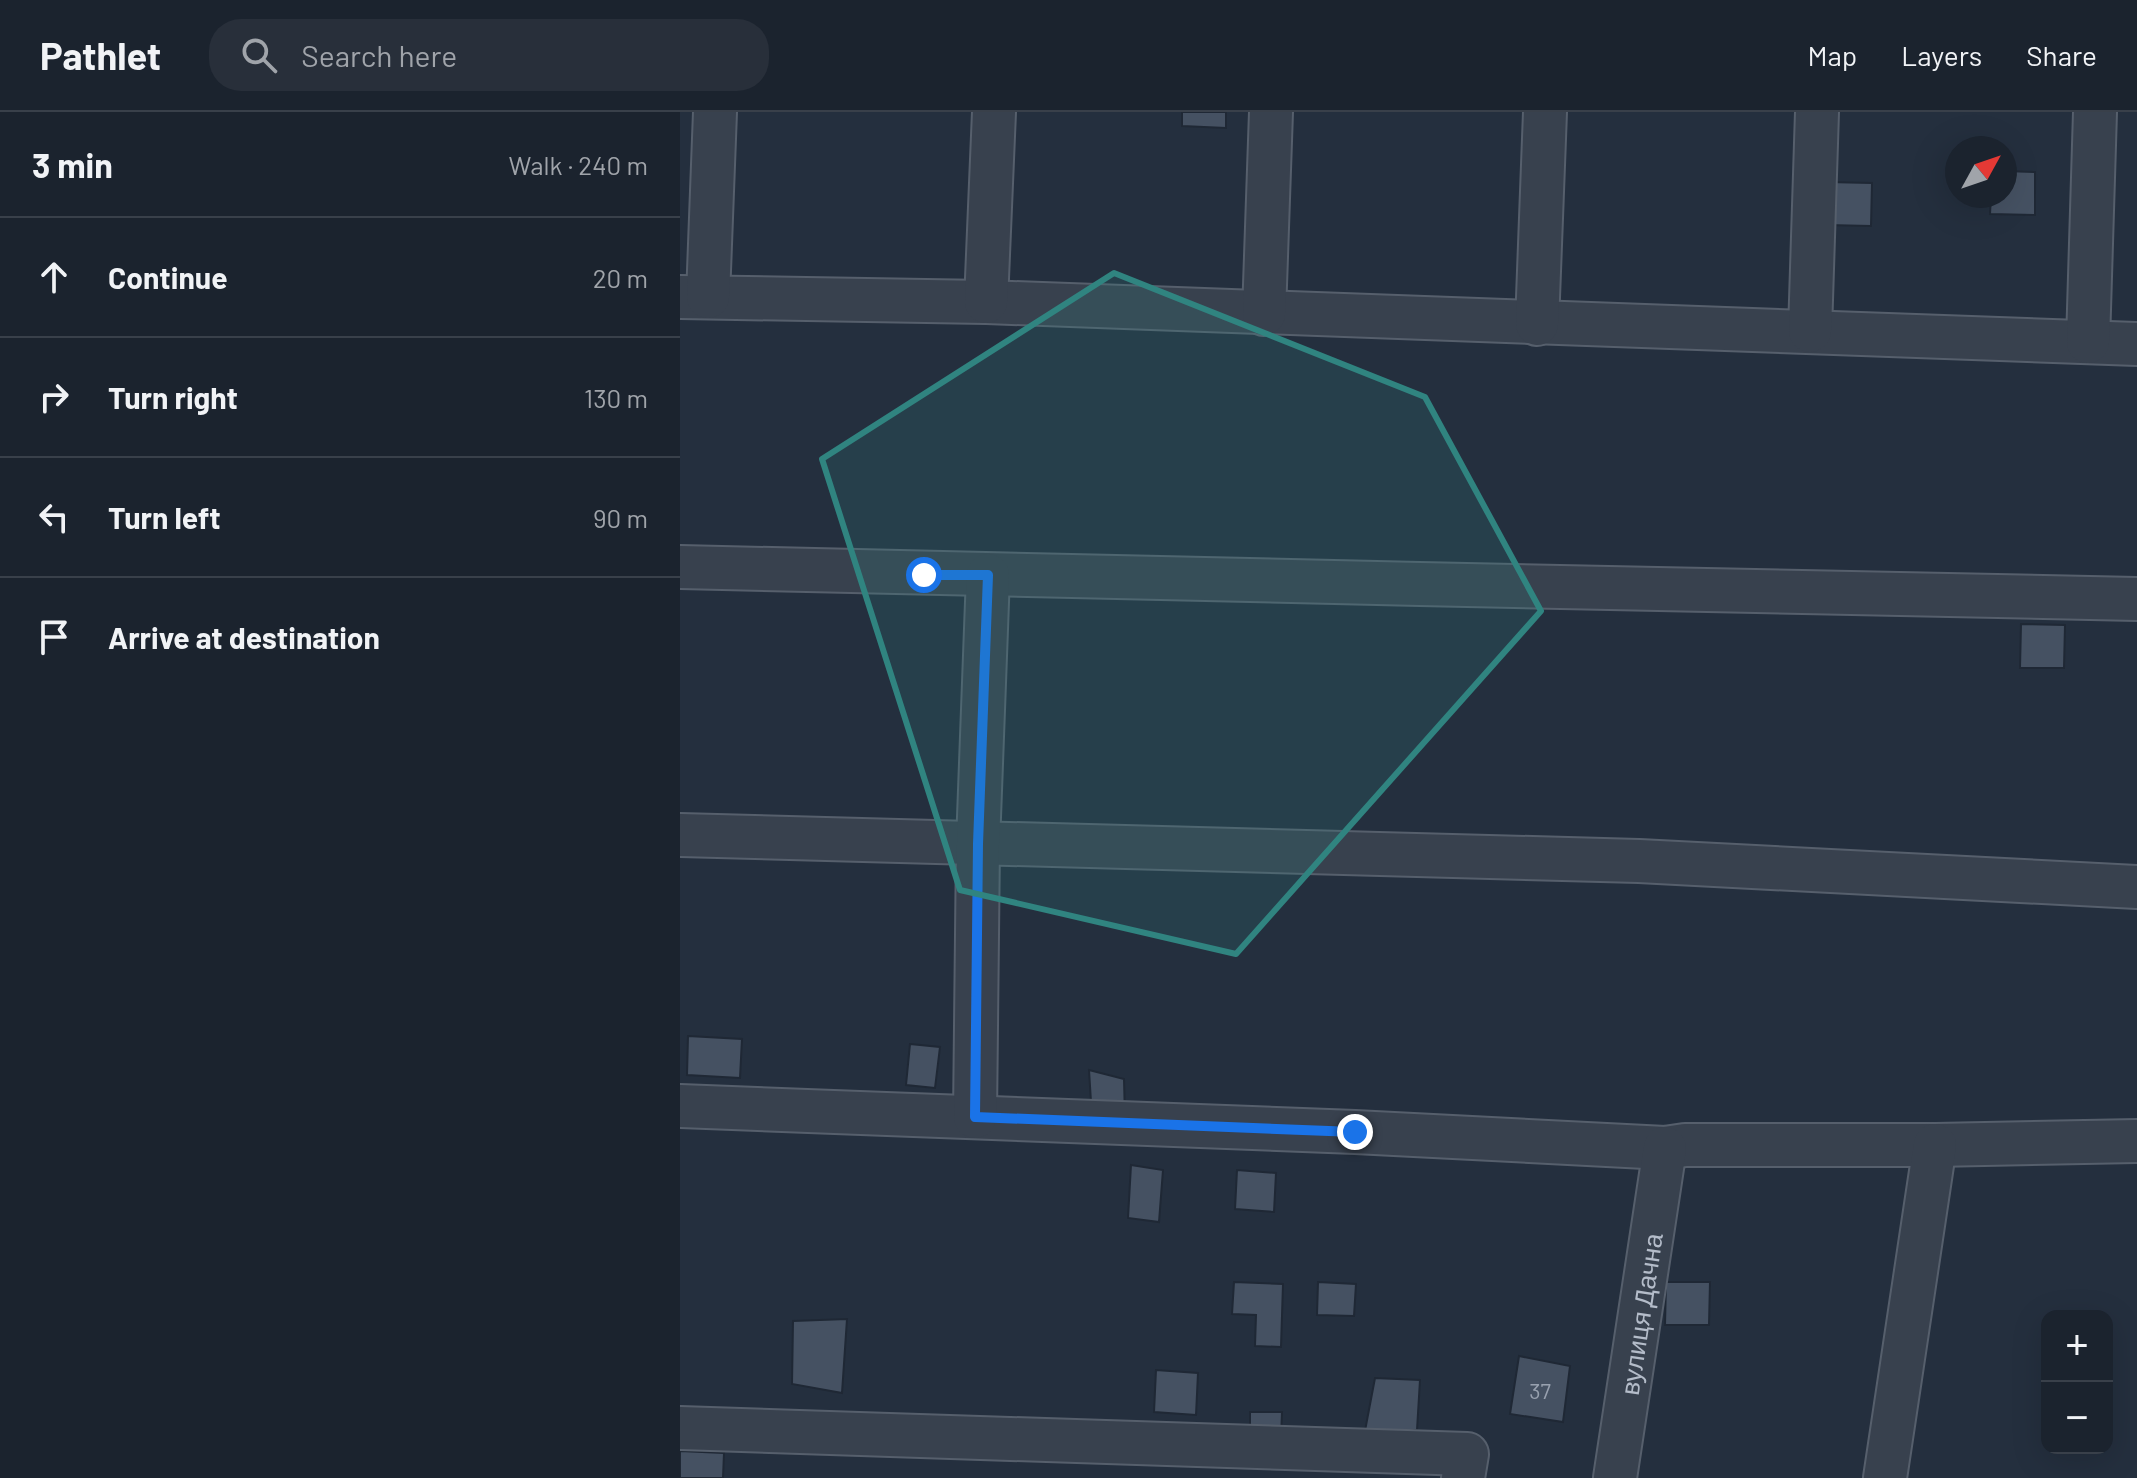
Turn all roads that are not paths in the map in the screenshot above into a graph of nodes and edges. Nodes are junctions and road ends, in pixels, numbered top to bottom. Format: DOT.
graph roads {
  1 [pos="715,112"];
  2 [pos="994,112"];
  3 [pos="1271,112"];
  4 [pos="1545,112"];
  5 [pos="1817,112"];
  6 [pos="2095,112"];
  7 [pos="694,297"];
  8 [pos="986,302"];
  9 [pos="1264,314"];
  10 [pos="1537,324"];
  11 [pos="1810,331"];
  12 [pos="2088,342"];
  13 [pos="2137,344"];
  14 [pos="680,567"];
  15 [pos="988,575"];
  16 [pos="2137,599"];
  17 [pos="680,835"];
  18 [pos="978,844"];
  19 [pos="2137,887"];
  20 [pos="680,1106"];
  21 [pos="975,1117"];
  22 [pos="2137,1141"];
  23 [pos="1935,1145"];
  24 [pos="1665,1148"];
  25 [pos="680,1428"];
  26 [pos="1463,1478"];
  27 [pos="1615,1478"];
  28 [pos="1885,1478"];
  1 -- 7 [label="street"];
  2 -- 8 [label="street"];
  3 -- 9 [label="street"];
  4 -- 10 [label="street"];
  5 -- 11 [label="street"];
  6 -- 12 [label="street"];
  7 -- 8 [label="street"];
  8 -- 9 [label="street"];
  9 -- 10 [label="street"];
  10 -- 11 [label="street"];
  11 -- 12 [label="street"];
  12 -- 13 [label="street"];
  14 -- 15 [label="street"];
  15 -- 16 [label="street"];
  15 -- 18 [label="street"];
  17 -- 18 [label="street"];
  18 -- 19 [label="street"];
  18 -- 21 [label="street"];
  20 -- 21 [label="street"];
  21 -- 24 [label="street"];
  22 -- 23 [label="street"];
  23 -- 24 [label="street"];
  23 -- 28 [label="street"];
  24 -- 27 [label="street, вулиця Дачна"];
  25 -- 26 [label="street"];
}
